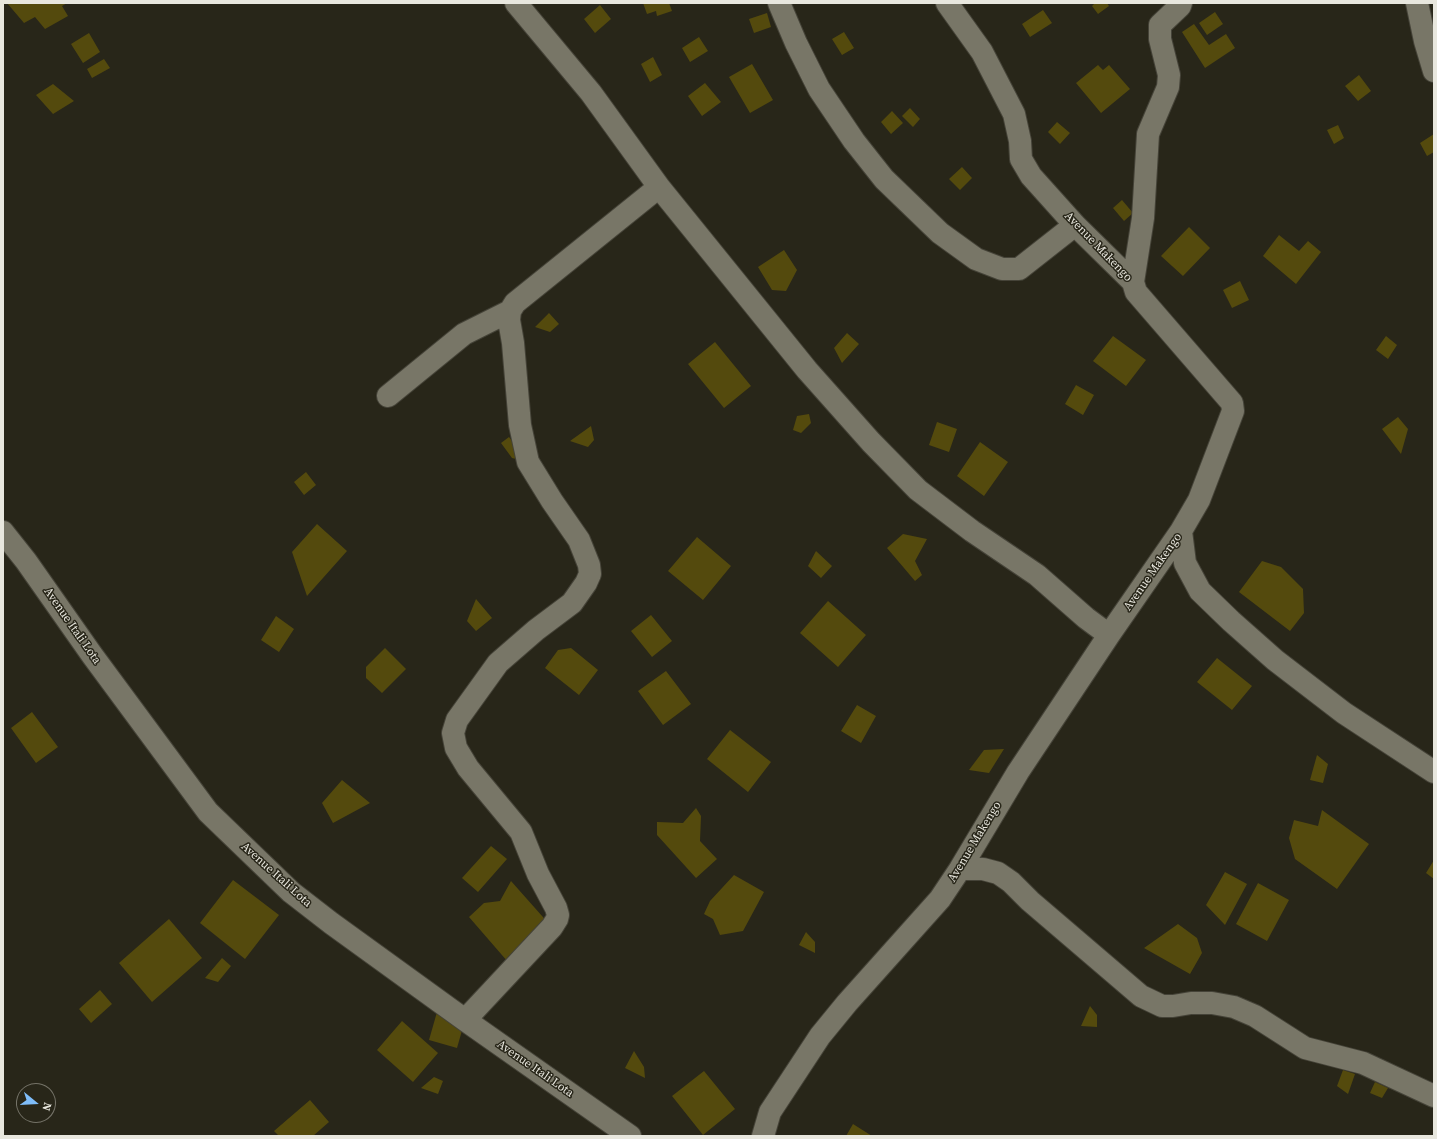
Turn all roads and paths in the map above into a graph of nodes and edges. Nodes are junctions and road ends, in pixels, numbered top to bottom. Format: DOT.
graph roads {
  1 [pos="516,3"];
  2 [pos="779,3"];
  3 [pos="947,3"];
  4 [pos="1181,3"];
  5 [pos="1417,3"];
  6 [pos="1434,71"];
  7 [pos="659,187"];
  8 [pos="1075,225"];
  9 [pos="1133,282"];
  10 [pos="510,311"];
  11 [pos="388,396"];
  12 [pos="1181,531"];
  13 [pos="3,532"];
  14 [pos="1109,635"];
  15 [pos="1434,772"];
  16 [pos="960,869"];
  17 [pos="465,1020"];
  18 [pos="1434,1096"];
  19 [pos="630,1136"];
  20 [pos="762,1136"];
  1 -- 7 [label="street"];
  2 -- 8 [label="street"];
  3 -- 8 [label="street, Avenue Makengo"];
  4 -- 9 [label="street"];
  5 -- 6 [label="street"];
  7 -- 10 [label="street"];
  7 -- 14 [label="street"];
  8 -- 9 [label="street, Avenue Makengo"];
  9 -- 12 [label="street, Avenue Makengo"];
  10 -- 11 [label="street"];
  10 -- 17 [label="street"];
  12 -- 14 [label="street, Avenue Makengo"];
  12 -- 15 [label="street"];
  13 -- 17 [label="street, Avenue Itali Lota"];
  14 -- 16 [label="street, Avenue Makengo"];
  16 -- 18 [label="street"];
  16 -- 20 [label="street, Avenue Makengo"];
  17 -- 19 [label="street, Avenue Itali Lota"];
}
